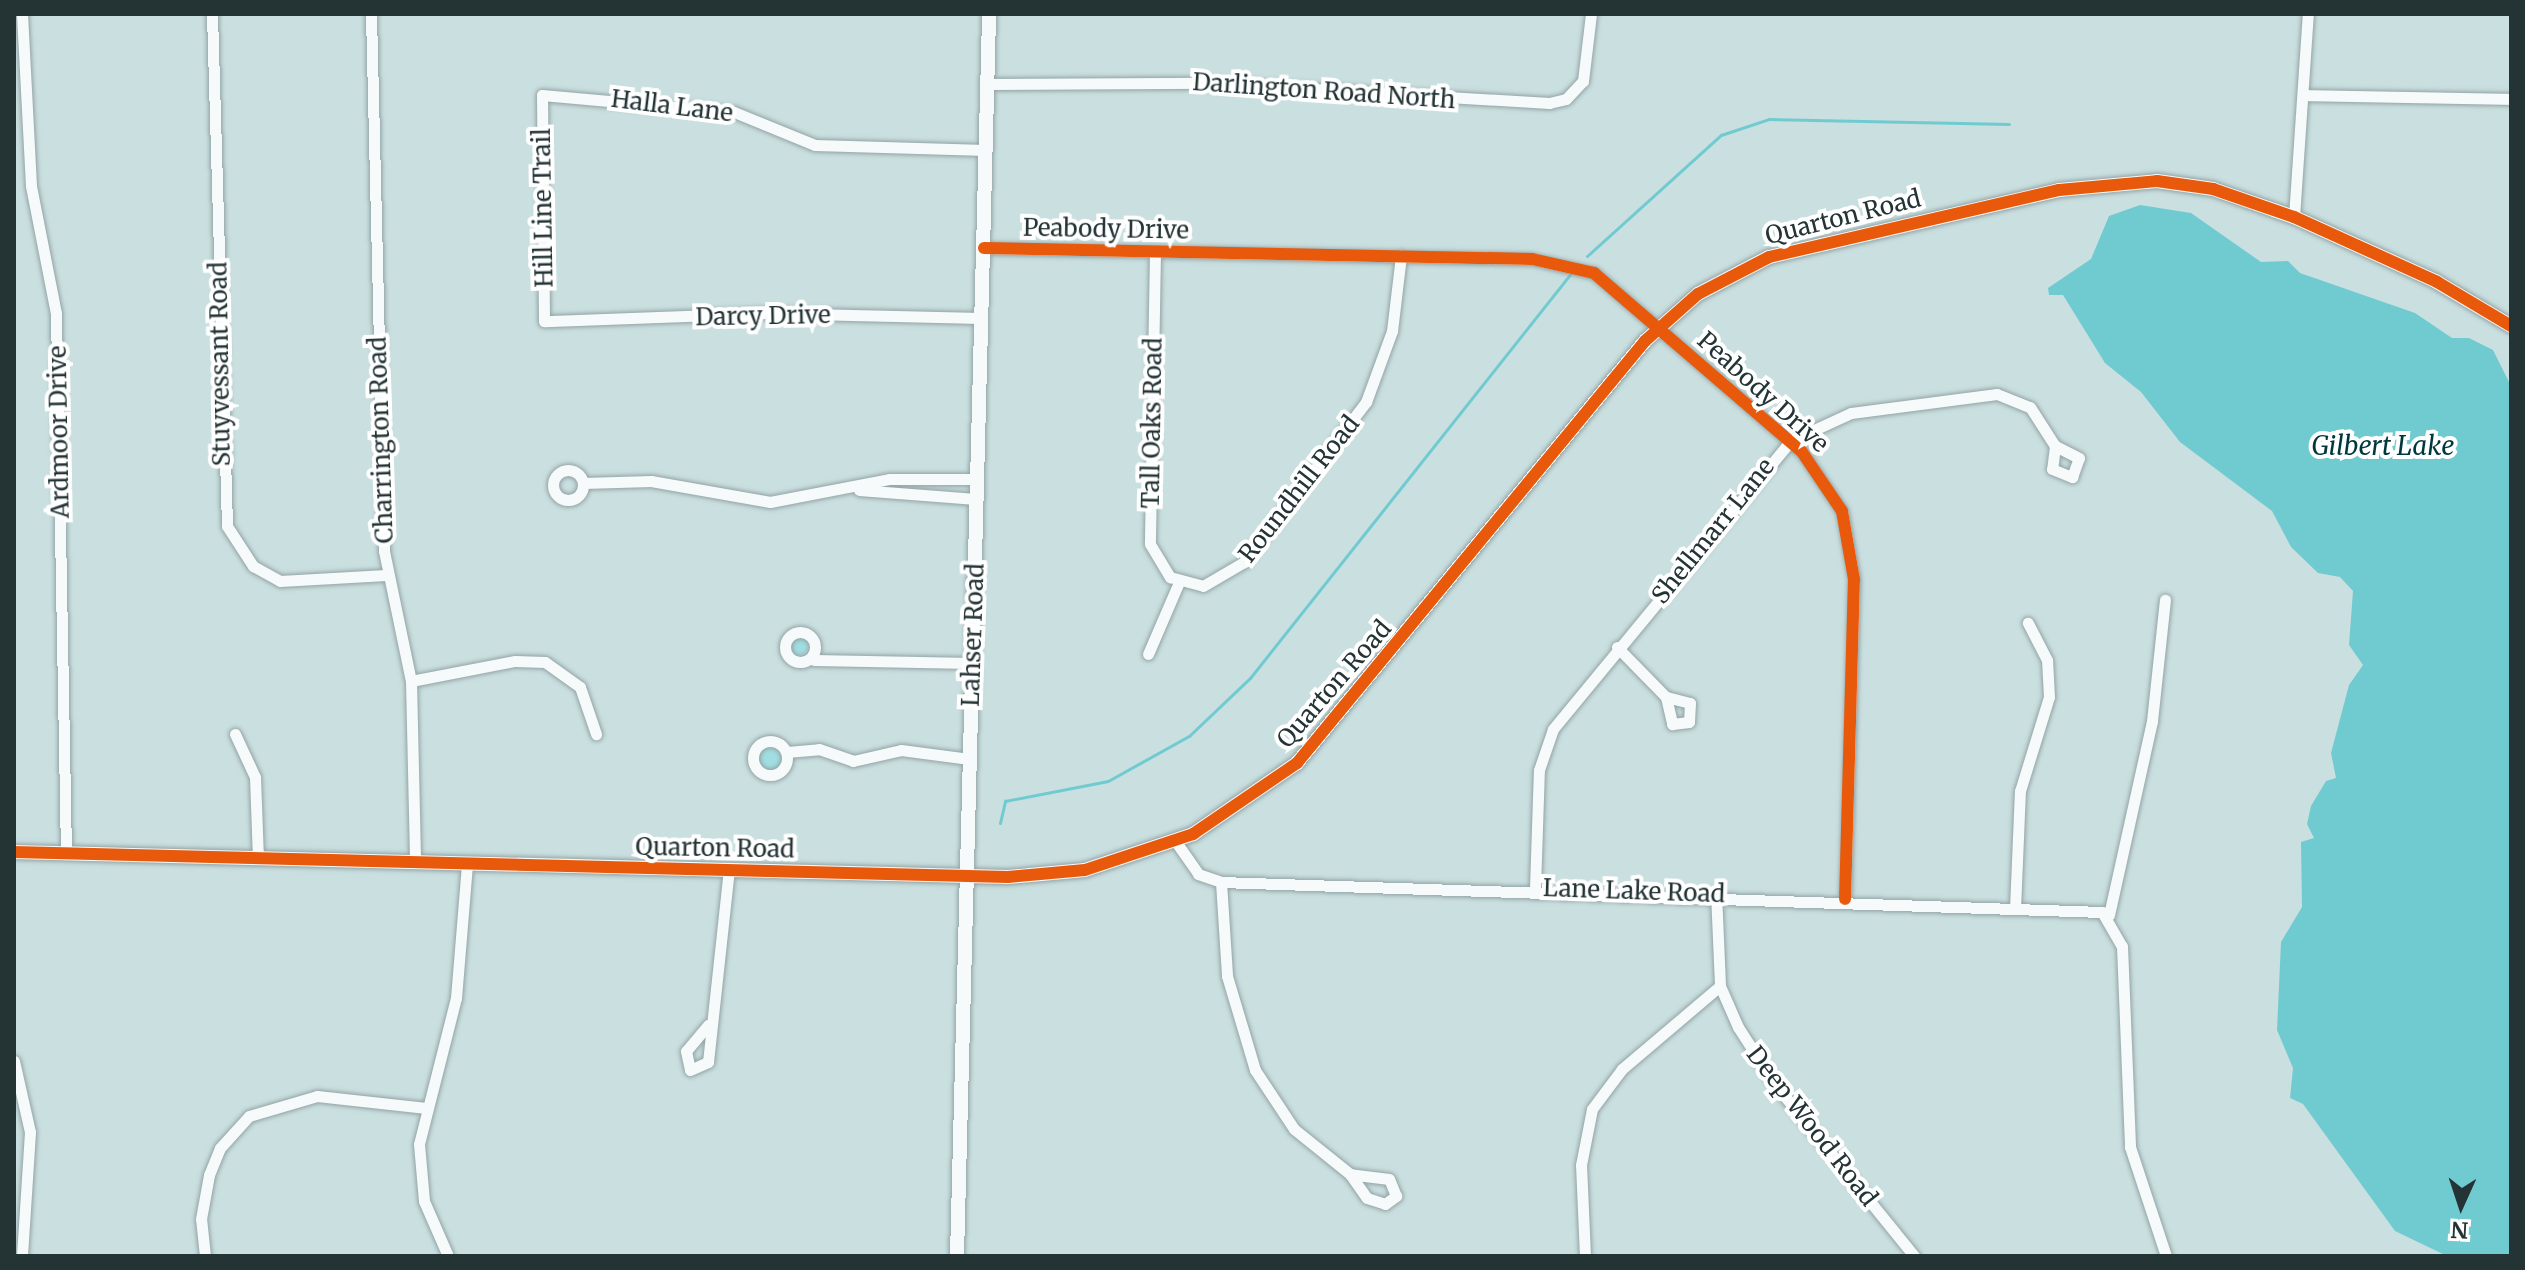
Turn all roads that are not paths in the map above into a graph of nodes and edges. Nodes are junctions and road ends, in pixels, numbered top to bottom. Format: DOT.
graph roads {
  1 [pos="22,14"];
  2 [pos="212,14"];
  3 [pos="371,14"];
  4 [pos="989,14"];
  5 [pos="1591,14"];
  6 [pos="2308,14"];
  7 [pos="988,84"];
  8 [pos="542,95"];
  9 [pos="2304,95"];
  10 [pos="2511,99"];
  11 [pos="986,150"];
  12 [pos="2294,217"];
  13 [pos="984,248"];
  14 [pos="1155,252"];
  15 [pos="1401,256"];
  16 [pos="981,318"];
  17 [pos="544,321"];
  18 [pos="2511,326"];
  19 [pos="1659,327"];
  20 [pos="1790,441"];
  21 [pos="2055,446"];
  22 [pos="977,479"];
  23 [pos="583,483"];
  24 [pos="855,489"];
  25 [pos="976,499"];
  26 [pos="386,575"];
  27 [pos="1179,582"];
  28 [pos="2165,600"];
  29 [pos="2028,623"];
  30 [pos="1617,647"];
  31 [pos="1148,654"];
  32 [pos="814,660"];
  33 [pos="972,663"];
  34 [pos="411,681"];
  35 [pos="1666,697"];
  36 [pos="235,734"];
  37 [pos="596,734"];
  38 [pos="787,752"];
  39 [pos="969,759"];
  40 [pos="1176,842"];
  41 [pos="14,852"];
  42 [pos="66,854"];
  43 [pos="258,858"];
  44 [pos="415,862"];
  45 [pos="467,864"];
  46 [pos="729,870"];
  47 [pos="967,876"];
  48 [pos="1221,882"];
  49 [pos="1535,888"];
  50 [pos="1716,893"];
  51 [pos="1845,899"];
  52 [pos="2015,909"];
  53 [pos="2109,915"];
  54 [pos="1720,986"];
  55 [pos="708,1025"];
  56 [pos="14,1061"];
  57 [pos="426,1108"];
  58 [pos="1350,1174"];
  59 [pos="22,1256"];
  60 [pos="205,1256"];
  61 [pos="448,1256"];
  62 [pos="957,1256"];
  63 [pos="1585,1256"];
  64 [pos="1914,1256"];
  65 [pos="2166,1256"];
  1 -- 42 [label="street, Ardmoor Drive"];
  2 -- 26 [label="street, Stuyvessant Road"];
  3 -- 26 [label="street, Charrington Road"];
  4 -- 7 [label="street, Lahser Road"];
  5 -- 7 [label="street, Darlington Road North"];
  6 -- 9 [label="street"];
  7 -- 11 [label="street, Lahser Road"];
  8 -- 11 [label="street, Halla Lane"];
  8 -- 17 [label="street, Hill Line Trail"];
  9 -- 10 [label="street"];
  9 -- 12 [label="street"];
  11 -- 13 [label="street, Lahser Road"];
  12 -- 18 [label="street, Quarton Road"];
  12 -- 19 [label="street, Quarton Road"];
  13 -- 14 [label="street, Peabody Drive"];
  13 -- 16 [label="street, Lahser Road"];
  14 -- 15 [label="street, Peabody Drive"];
  14 -- 27 [label="street, Tall Oaks Road"];
  15 -- 19 [label="street, Peabody Drive"];
  15 -- 27 [label="street, Roundhill Road"];
  16 -- 17 [label="street, Darcy Drive"];
  16 -- 22 [label="street, Lahser Road"];
  19 -- 20 [label="street, Peabody Drive"];
  19 -- 40 [label="street, Quarton Road"];
  20 -- 21 [label="street, Shellmarr Lane"];
  20 -- 30 [label="street, Shellmarr Lane"];
  20 -- 51 [label="street, Peabody Drive"];
  22 -- 24 [label="street"];
  22 -- 25 [label="street, Lahser Road"];
  23 -- 24 [label="street"];
  24 -- 25 [label="street"];
  25 -- 33 [label="street, Lahser Road"];
  26 -- 34 [label="street, Charrington Road"];
  27 -- 31 [label="street"];
  28 -- 53 [label="street"];
  29 -- 52 [label="street"];
  30 -- 35 [label="street"];
  30 -- 49 [label="street, Shellmarr Lane"];
  32 -- 33 [label="street"];
  33 -- 39 [label="street, Lahser Road"];
  34 -- 37 [label="street"];
  34 -- 44 [label="street, Charrington Road"];
  36 -- 43 [label="street"];
  38 -- 39 [label="street"];
  39 -- 47 [label="street, Lahser Road"];
  40 -- 47 [label="street, Quarton Road"];
  40 -- 48 [label="street"];
  41 -- 42 [label="street, Quarton Road"];
  42 -- 43 [label="street, Quarton Road"];
  43 -- 44 [label="street, Quarton Road"];
  44 -- 45 [label="street, Quarton Road"];
  45 -- 46 [label="street, Quarton Road"];
  45 -- 57 [label="street"];
  46 -- 47 [label="street, Quarton Road"];
  46 -- 55 [label="street"];
  47 -- 62 [label="street, Lahser Road"];
  48 -- 49 [label="street, Lane Lake Road"];
  48 -- 58 [label="street"];
  49 -- 50 [label="street, Lane Lake Road"];
  50 -- 51 [label="street, Lane Lake Road"];
  50 -- 54 [label="street, Deep Wood Road"];
  51 -- 52 [label="street, Lane Lake Road"];
  52 -- 53 [label="street, Lane Lake Road"];
  53 -- 65 [label="street"];
  54 -- 63 [label="street"];
  54 -- 64 [label="street, Deep Wood Road"];
  56 -- 59 [label="street"];
  57 -- 60 [label="street"];
  57 -- 61 [label="street"];
}
